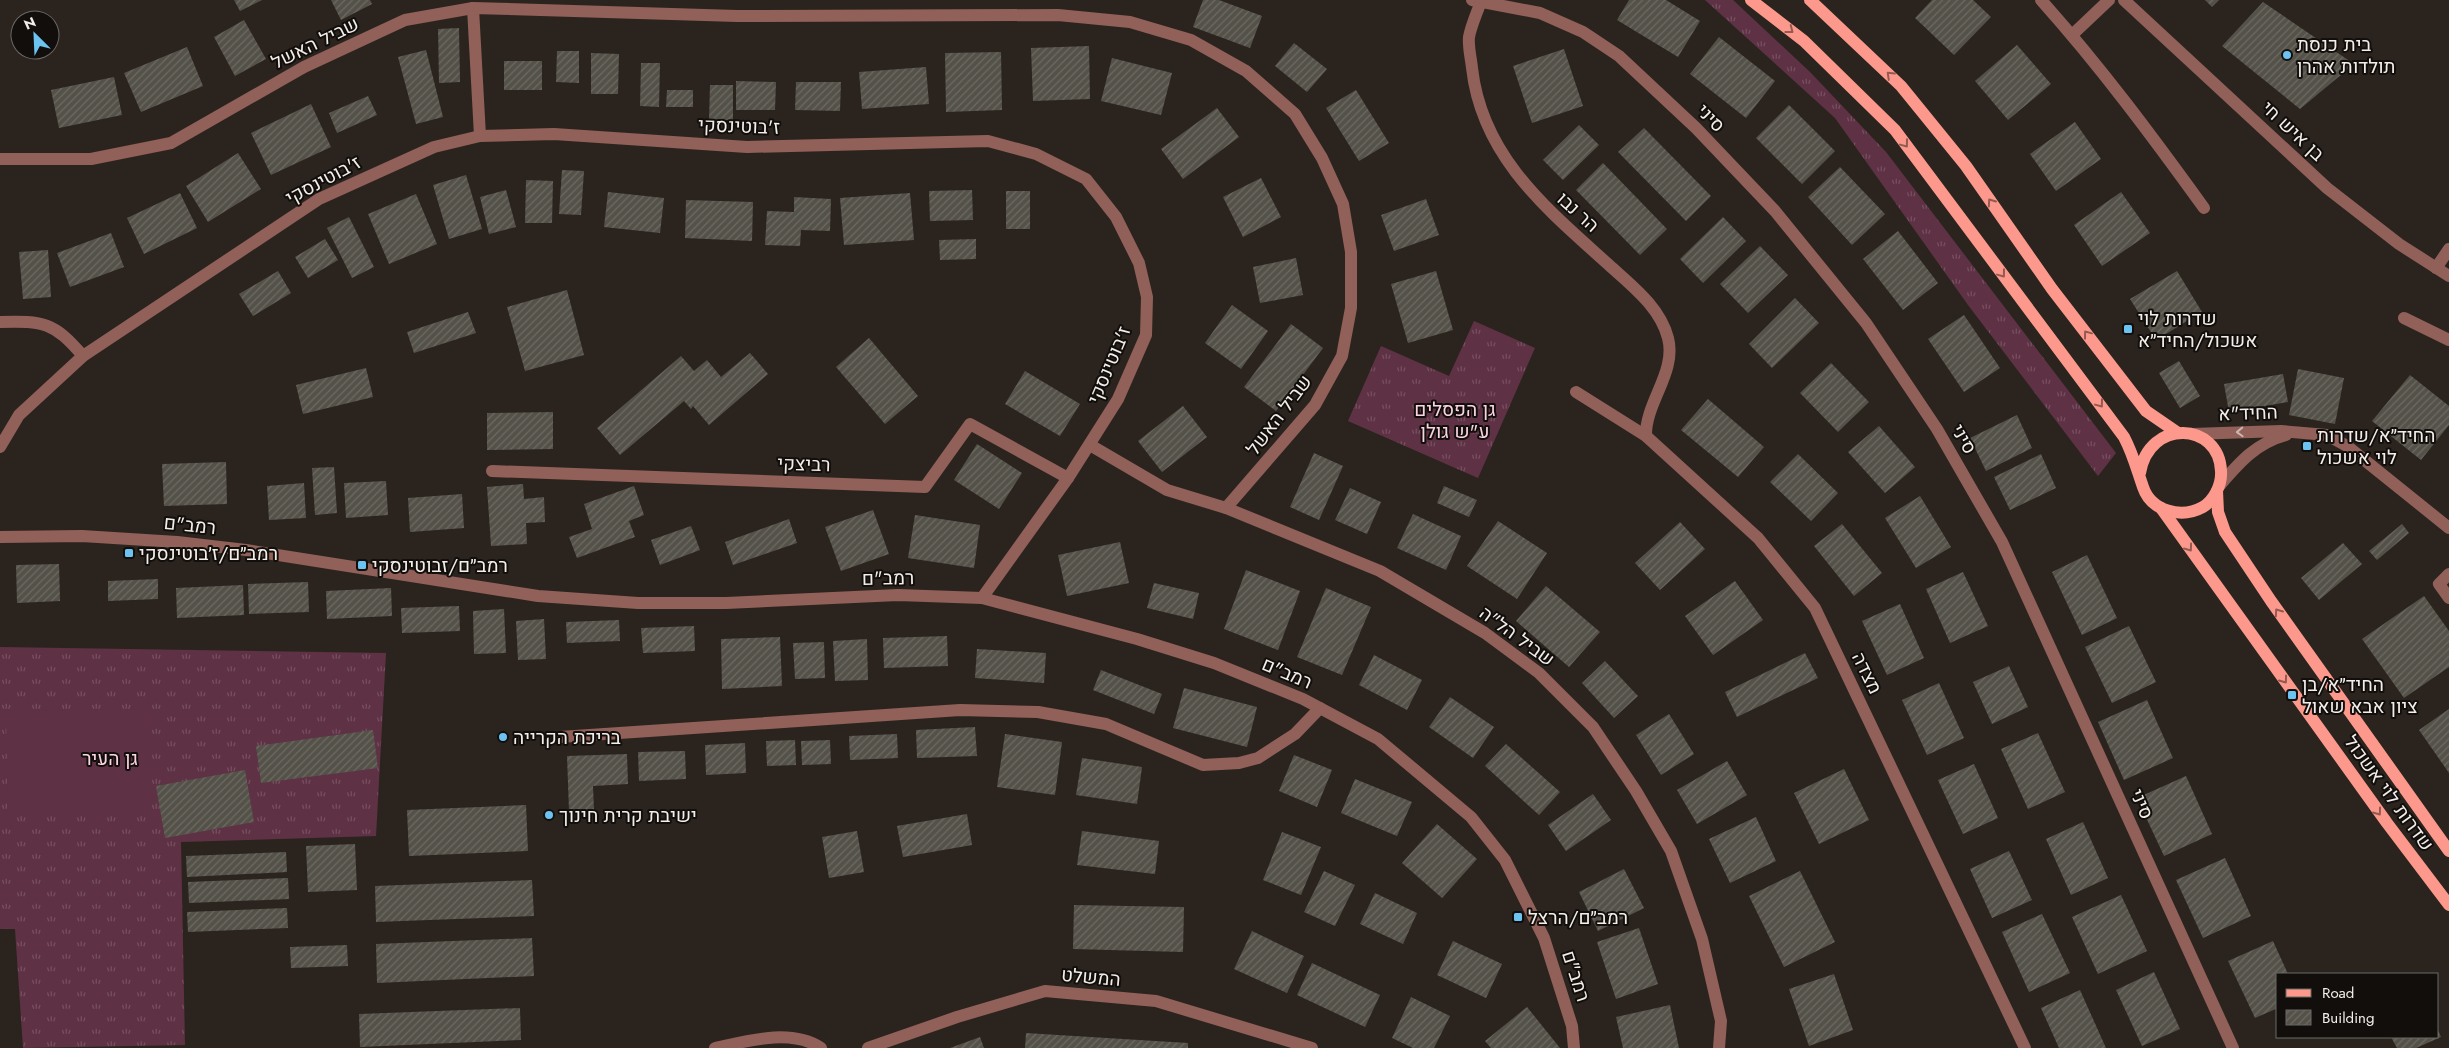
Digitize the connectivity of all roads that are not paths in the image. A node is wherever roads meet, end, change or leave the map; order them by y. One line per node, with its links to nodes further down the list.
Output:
1 (1751, 0): 27 (main road, one-way to 27)
2 (1810, 0): 20 (main road, one-way to 2)
3 (2041, 0): 8 (street)
4 (2108, 0): 8 (street)
5 (2124, 0): 13 (street, בן איש חי)
6 (1477, 1): 23 (street, הר נבו); 48 (street, סיני)
7 (473, 8): 9 (street); 10 (street, שביל האשל); 30 (street, שביל האשל)
8 (2072, 35): 11 (street)
9 (480, 136): 18 (street, ז'בוטינסקי); 24 (street, ז'בוטינסקי)
10 (0, 159)
11 (2204, 208)
12 (2449, 248): 13 (street)
13 (2436, 268): 14 (street, בן איש חי)
14 (2449, 276)
15 (2404, 318): 17 (street)
16 (0, 322): 18 (street)
17 (2449, 340)
18 (83, 356): 25 (street, ז'בוטינסקי)
19 (1576, 392): 23 (street, מצדה)
20 (2178, 432): 22 (main road); 27 (main road)
21 (2306, 432): 22 (street, החיד"א, one-way to 22); 29 (street, החיד"א); 32 (street, החיד"א)
22 (2192, 434): 29 (main road)
23 (1646, 436): 47 (street, מצדה)
24 (1090, 445): 28 (street, ז'בוטינסקי); 30 (street, שביל הל"ה)
25 (0, 446)
26 (492, 471): 28 (street, רביצקי)
27 (2140, 473): 31 (main road)
28 (1068, 478): 35 (street, ז'בוטינסקי)
29 (2218, 488): 31 (main road); 39 (main road, שדרות לוי אשכול, one-way to 29)
30 (1226, 508): 46 (street, שביל הל"ה)
31 (2161, 508): 40 (main road, שדרות לוי אשכול, one-way to 40)
32 (2449, 528)
33 (0, 537): 35 (street, רמב"ם)
34 (2449, 574): 36 (street)
35 (982, 598): 37 (street, רמב"ם)
36 (2449, 598)
37 (1320, 708): 38 (street); 45 (street, רמב"ם)
38 (560, 737)
39 (2449, 851)
40 (2449, 905)
41 (715, 1048): 42 (street)
42 (821, 1048)
43 (868, 1048): 44 (street, המשלט)
44 (1312, 1048)
45 (1574, 1048)
46 (1719, 1048)
47 (2025, 1048)
48 (2233, 1048)

